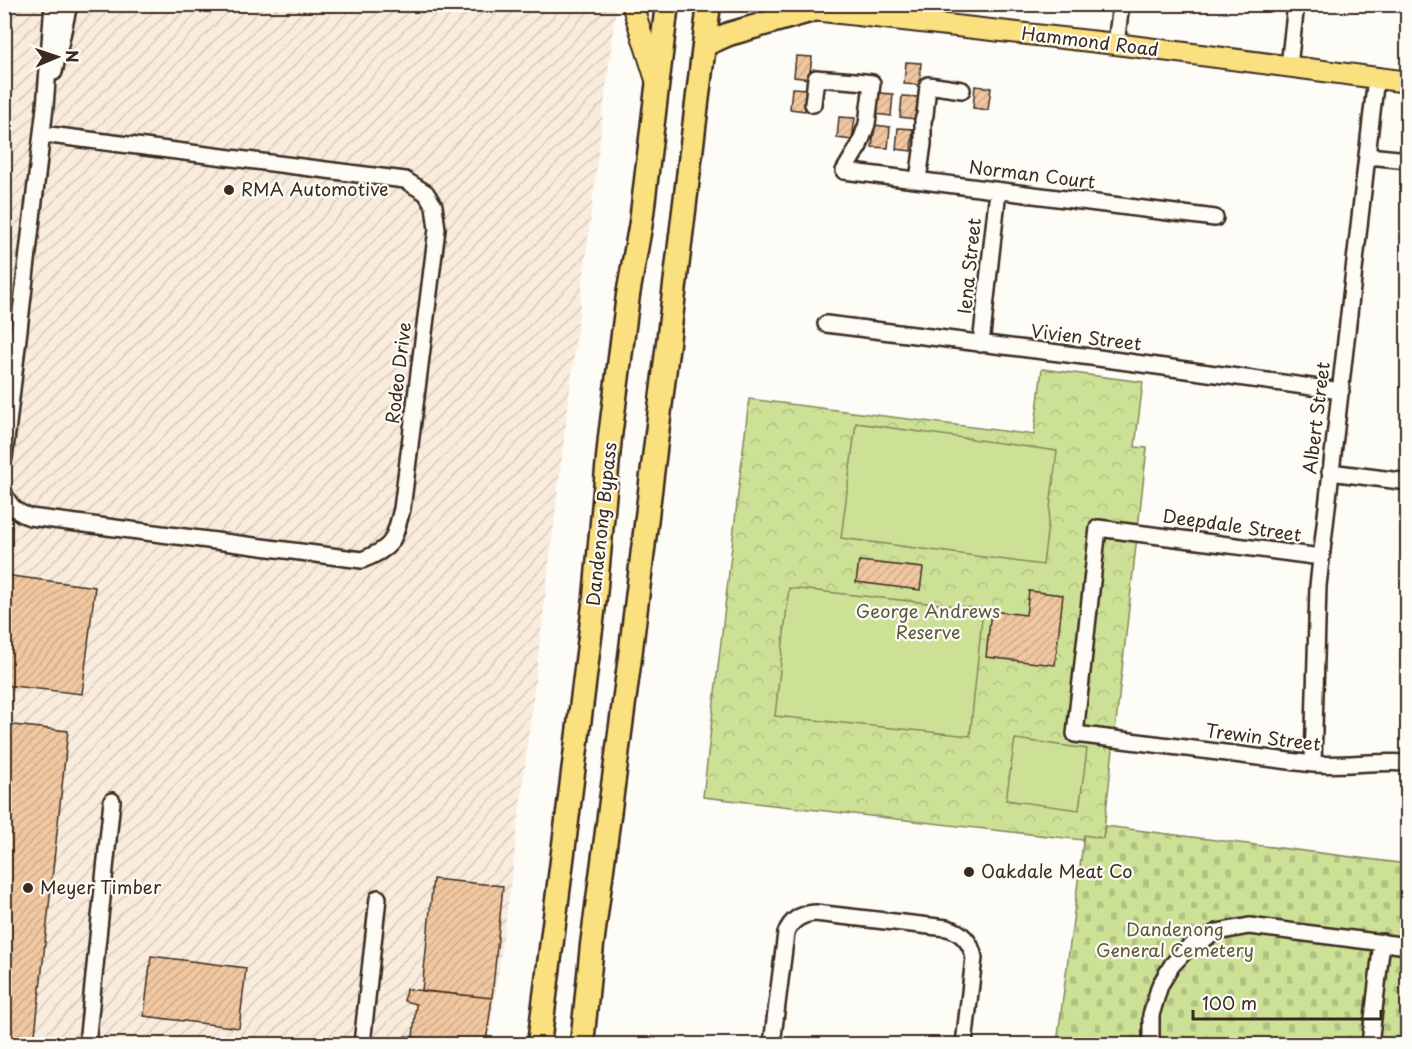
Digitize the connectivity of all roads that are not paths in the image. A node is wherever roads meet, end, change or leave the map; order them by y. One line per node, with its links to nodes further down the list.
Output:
1 (53, 4): 18 (street)
2 (69, 4): 18 (street)
3 (632, 4): 15 (main road)
4 (667, 4): 15 (highway, Dandenong Bypass)
5 (709, 4): 11 (highway)
6 (772, 4): 9 (main road, Hammond Road)
7 (1121, 4): 10 (street)
8 (1296, 4): 12 (street)
9 (813, 10): 10 (main road, Hammond Road); 11 (highway)
10 (1116, 44): 12 (main road, Hammond Road)
11 (704, 45): 43 (highway)
12 (1289, 66): 13 (main road, Hammond Road)
13 (1376, 77): 14 (main road, Hammond Road); 20 (street, Albert Street)
14 (1407, 82)
15 (657, 83): 42 (highway, Dandenong Bypass)
16 (962, 90): 22 (street)
17 (813, 104): 22 (street, Norman Court)
18 (45, 107): 19 (street)
19 (42, 134): 28 (street); 31 (street, Rodeo Drive)
20 (1368, 156): 21 (street); 27 (street, Albert Street)
21 (1407, 160)
22 (918, 180): 23 (street, Norman Court)
23 (998, 191): 24 (street, Norman Court); 26 (street, Iena Street)
24 (1215, 218)
25 (826, 324): 26 (street, Vivien Street)
26 (981, 344): 27 (street, Vivien Street)
27 (1341, 391): 29 (street, Albert Street)
28 (4, 458)
29 (1330, 472): 30 (street); 32 (street, Albert Street)
30 (1407, 482)
31 (4, 493)
32 (1321, 558): 33 (street, Deepdale Street); 35 (street, Albert Street)
33 (1115, 740): 35 (street, Trewin Street)
34 (1407, 763): 35 (street, Trewin Street)
35 (1313, 764)
36 (112, 801): 40 (street)
37 (378, 898): 41 (street)
38 (1382, 942): 39 (street); 46 (street); 47 (street)
39 (1407, 946)
40 (87, 1044)
41 (362, 1044)
42 (539, 1044)
43 (582, 1044)
44 (772, 1044): 45 (street)
45 (964, 1044)
46 (1150, 1044)
47 (1370, 1044)

